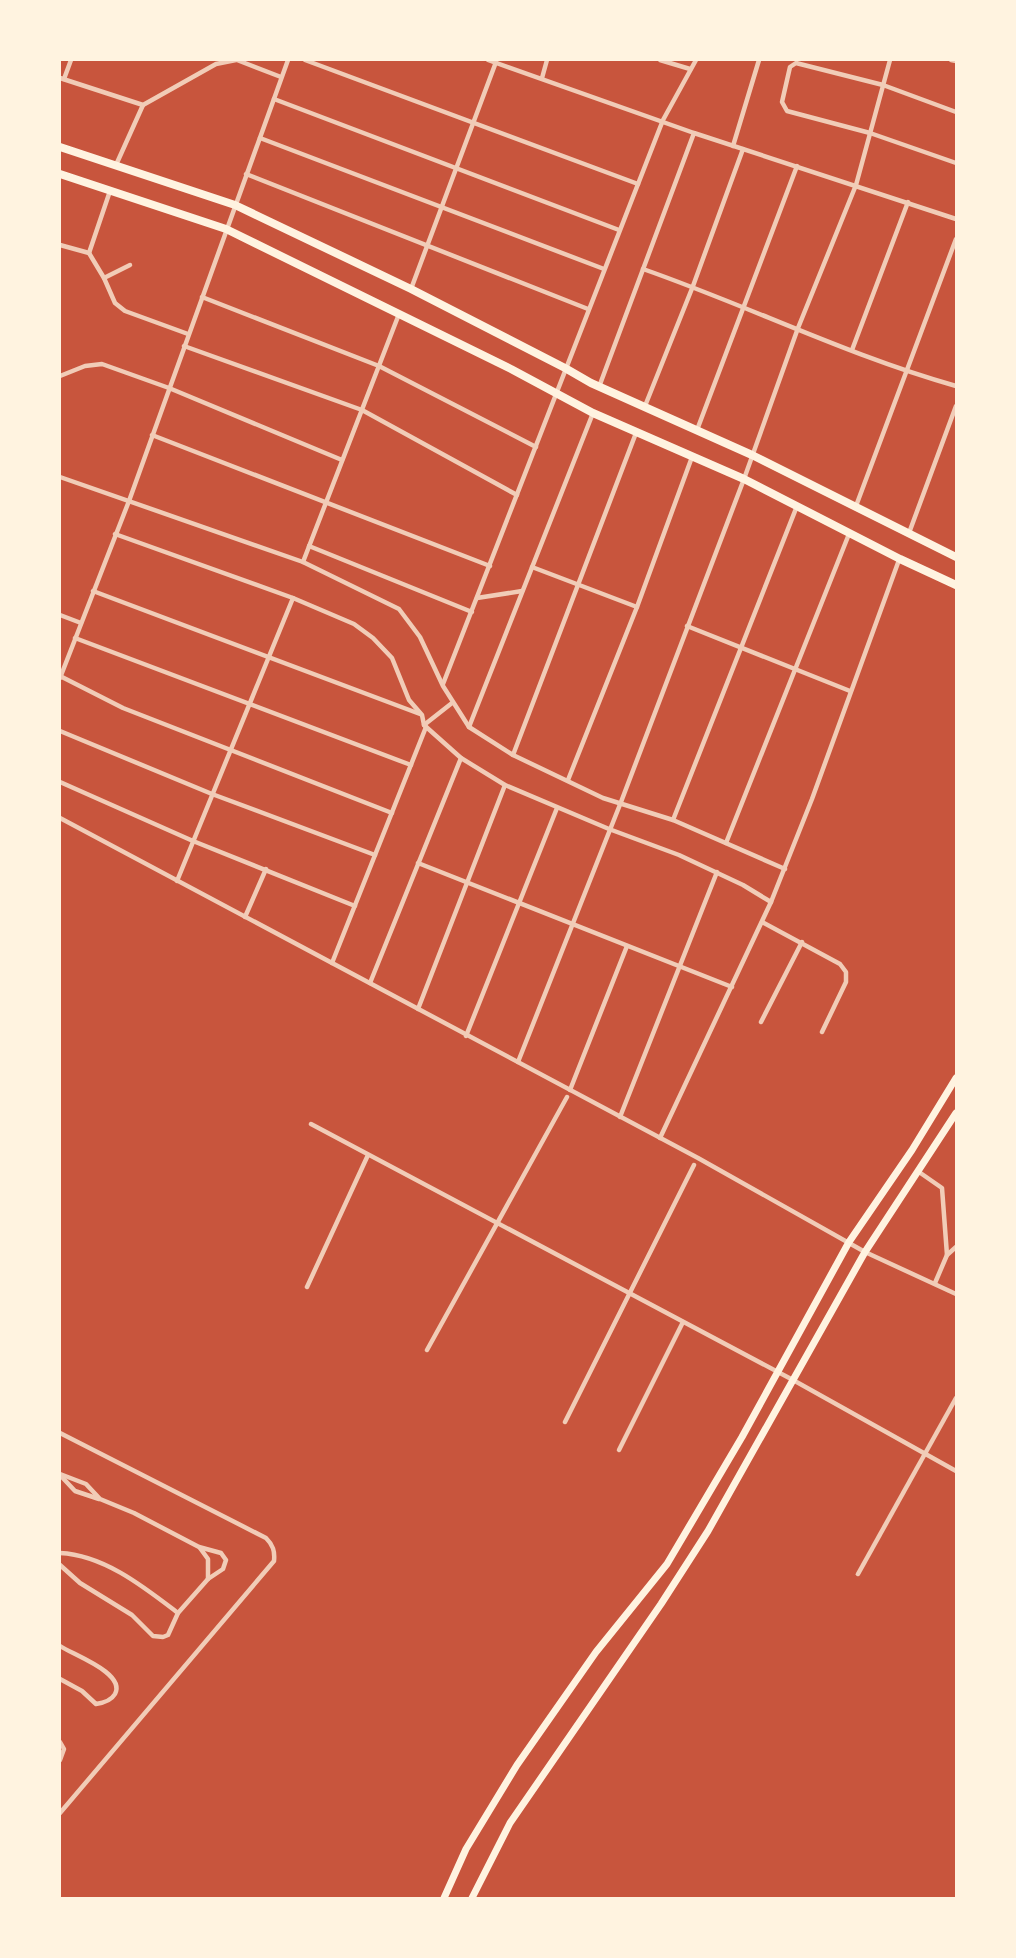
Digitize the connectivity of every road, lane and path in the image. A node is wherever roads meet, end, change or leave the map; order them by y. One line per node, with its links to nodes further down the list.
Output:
1 (71, 60): 16 (street)
2 (236, 60): 15 (street); 20 (street)
3 (288, 60): 15 (street)
4 (305, 60): 23 (street)
5 (488, 60): 13 (street)
6 (547, 60): 17 (street)
7 (660, 60): 14 (street)
8 (696, 60): 14 (street)
9 (760, 60): 27 (street)
10 (890, 60): 18 (street)
11 (951, 60): 12 (street)
12 (957, 61)
13 (496, 62): 17 (street); 23 (street)
14 (690, 69): 22 (street)
15 (281, 77): 19 (street)
16 (62, 78): 20 (street)
17 (542, 78): 22 (street)
18 (883, 85): 21 (street); 25 (street); 25 (street)
19 (274, 99): 26 (street); 33 (street)
20 (143, 105): 31 (street)
21 (957, 112)
22 (663, 120): 24 (street); 36 (street)
23 (473, 122): 33 (street); 36 (street)
24 (694, 133): 27 (street); 51 (street)
25 (870, 133): 30 (street); 37 (street)
26 (260, 138): 35 (street); 41 (street)
27 (733, 146): 29 (street)
28 (60, 147): 31 (main road)
29 (743, 149): 32 (street); 53 (street)
30 (957, 163)
31 (116, 164): 40 (main road)
32 (797, 166): 37 (street); 56 (street)
33 (456, 168): 41 (street); 44 (street)
34 (60, 174): 38 (main road)
35 (246, 174): 40 (street); 46 (street)
36 (638, 184): 44 (street)
37 (856, 185): 39 (street); 59 (street)
38 (111, 190): 43 (main road); 48 (street)
39 (908, 202): 42 (street); 62 (street)
40 (235, 205): 43 (street); 54 (main road)
41 (442, 207): 46 (street); 50 (street)
42 (957, 219)
43 (226, 229): 55 (street); 58 (main road)
44 (619, 230): 50 (street)
45 (957, 239): 65 (street)
46 (428, 244): 54 (street); 57 (street)
47 (60, 245): 48 (street)
48 (89, 253): 52 (street)
49 (130, 265): 52 (street)
50 (604, 269): 57 (street)
51 (643, 269): 53 (street); 68 (street)
52 (104, 278): 60 (street)
53 (693, 286): 56 (street); 72 (street)
54 (411, 289): 64 (main road)
55 (202, 297): 60 (street); 63 (street)
56 (745, 306): 59 (street); 75 (street)
57 (588, 309): 64 (street)
58 (400, 314): 63 (street); 70 (main road)
59 (798, 328): 62 (street); 79 (street)
60 (188, 335): 61 (street)
61 (184, 346): 69 (street); 73 (street)
62 (852, 350): 65 (street)
63 (379, 366): 73 (street); 78 (street)
64 (565, 368): 68 (main road); 70 (street)
65 (906, 372): 67 (street); 88 (street)
66 (60, 376): 69 (street)
67 (957, 386)
68 (599, 387): 72 (main road)
69 (169, 388): 77 (street); 81 (street)
70 (557, 394): 74 (main road); 78 (street)
71 (957, 406): 89 (street)
72 (645, 407): 75 (main road)
73 (362, 410): 81 (street); 84 (street)
74 (593, 413): 76 (main road); 97 (street)
75 (697, 430): 79 (main road)
76 (636, 433): 80 (main road); 99 (street)
77 (152, 435): 85 (street); 86 (street)
78 (536, 447): 84 (street)
79 (752, 455): 83 (street); 88 (main road)
80 (692, 456): 83 (main road); 104 (street)
81 (342, 460): 86 (street)
82 (60, 477): 85 (street)
83 (744, 479): 87 (main road); 108 (street)
84 (517, 495): 96 (street)
85 (129, 501): 90 (street); 95 (street)
86 (326, 503): 92 (street); 96 (street)
87 (797, 506): 91 (main road); 110 (street)
88 (856, 506): 89 (main road)
89 (909, 533): 93 (main road)
90 (115, 534): 101 (street); 102 (street)
91 (849, 534): 94 (main road); 112 (street)
92 (309, 546): 95 (street); 105 (street)
93 (957, 557)
94 (900, 559): 98 (main road); 115 (street)
95 (303, 562): 114 (street)
96 (490, 566): 103 (street)
97 (532, 567): 99 (street); 100 (street)
98 (955, 583)
99 (579, 584): 104 (street); 123 (street)
100 (523, 590): 103 (street); 120 (street)
101 (93, 591): 107 (street); 111 (street)
102 (293, 598): 111 (street); 118 (street)
103 (477, 598): 105 (street)
104 (637, 607): 126 (street)
105 (472, 612): 114 (street)
106 (60, 615): 107 (street)
107 (80, 623): 109 (street)
108 (687, 626): 110 (street); 130 (street)
109 (75, 638): 113 (street); 117 (street)
110 (741, 648): 112 (street); 134 (street)
111 (269, 656): 117 (street); 118 (street)
112 (795, 670): 115 (street); 137 (street)
113 (60, 677): 122 (street)
114 (443, 686): 116 (street)
115 (850, 691): 141 (street)
116 (452, 703): 119 (street); 120 (street)
117 (250, 704): 122 (street); 125 (street)
118 (422, 715): 119 (street)
119 (425, 726): 124 (street); 125 (street)
120 (469, 727): 123 (street)
121 (60, 732): 129 (street)
122 (231, 750): 129 (street); 132 (street)
123 (513, 755): 126 (street)
124 (461, 758): 128 (street); 139 (street)
125 (411, 765): 132 (street)
126 (568, 780): 130 (street)
127 (60, 782): 136 (street)
128 (505, 785): 131 (street); 144 (street)
129 (212, 794): 136 (street); 138 (street)
130 (621, 802): 134 (street); 135 (street)
131 (557, 808): 135 (street); 146 (street)
132 (392, 813): 138 (street)
133 (60, 818): 143 (street)
134 (673, 820): 137 (street)
135 (610, 826): 142 (street); 150 (street)
136 (193, 841): 140 (street); 143 (street)
137 (726, 843): 141 (street)
138 (375, 855): 147 (street)
139 (418, 863): 144 (street); 155 (street)
140 (266, 869): 147 (street); 148 (street)
141 (785, 869): 145 (street)
142 (717, 872): 145 (street); 154 (street)
143 (177, 881): 148 (street)
144 (467, 882): 146 (street); 157 (street)
145 (771, 902): 149 (street)
146 (519, 903): 150 (street); 160 (street)
147 (355, 906): 153 (street)
148 (245, 917): 153 (street)
149 (762, 922): 151 (street); 156 (street)
150 (572, 924): 152 (street); 161 (street)
151 (802, 942): 158 (street); 159 (street)
152 (627, 946): 154 (street); 163 (street)
153 (332, 963): 155 (street)
154 (680, 967): 156 (street); 166 (street)
155 (370, 983): 157 (street)
156 (732, 987): 168 (street)
157 (418, 1009): 160 (street)
158 (761, 1021)
159 (822, 1032)
160 (466, 1036): 161 (street)
161 (518, 1062): 163 (street)
162 (957, 1078): 173 (main road)
163 (570, 1090): 166 (street)
164 (567, 1097): 172 (street)
165 (957, 1113): 171 (main road)
166 (620, 1117): 168 (street)
167 (311, 1124): 169 (street)
168 (660, 1138): 173 (street)
169 (368, 1155): 172 (street); 178 (street)
170 (695, 1165): 179 (street)
171 (919, 1172): 175 (main road); 176 (street)
172 (496, 1224): 179 (street); 182 (street)
173 (849, 1242): 175 (street); 183 (main road)
174 (957, 1247): 176 (street)
175 (865, 1252): 177 (street); 184 (main road)
176 (947, 1255): 177 (street)
177 (935, 1283): 180 (street)
178 (307, 1287)
179 (629, 1294): 181 (street); 186 (street)
180 (957, 1294)
181 (683, 1322): 183 (street); 188 (street)
182 (427, 1350)
183 (778, 1372): 184 (street); 204 (main road)
184 (793, 1380): 189 (street); 205 (main road)
185 (957, 1398): 189 (street)
186 (565, 1422)
187 (60, 1433): 203 (street)
188 (619, 1450)
189 (925, 1455): 190 (street); 196 (street)
190 (957, 1471)
191 (60, 1474): 192 (street); 192 (street)
192 (100, 1499): 193 (street)
193 (199, 1547): 197 (street); 197 (street)
194 (60, 1553): 198 (street)
195 (60, 1565): 198 (street)
196 (858, 1574)
197 (208, 1579): 198 (street)
198 (178, 1613)
199 (60, 1646): 200 (street)
200 (60, 1679)
201 (60, 1742): 202 (street)
202 (60, 1760)
203 (60, 1813)
204 (444, 1899)
205 (472, 1899)

